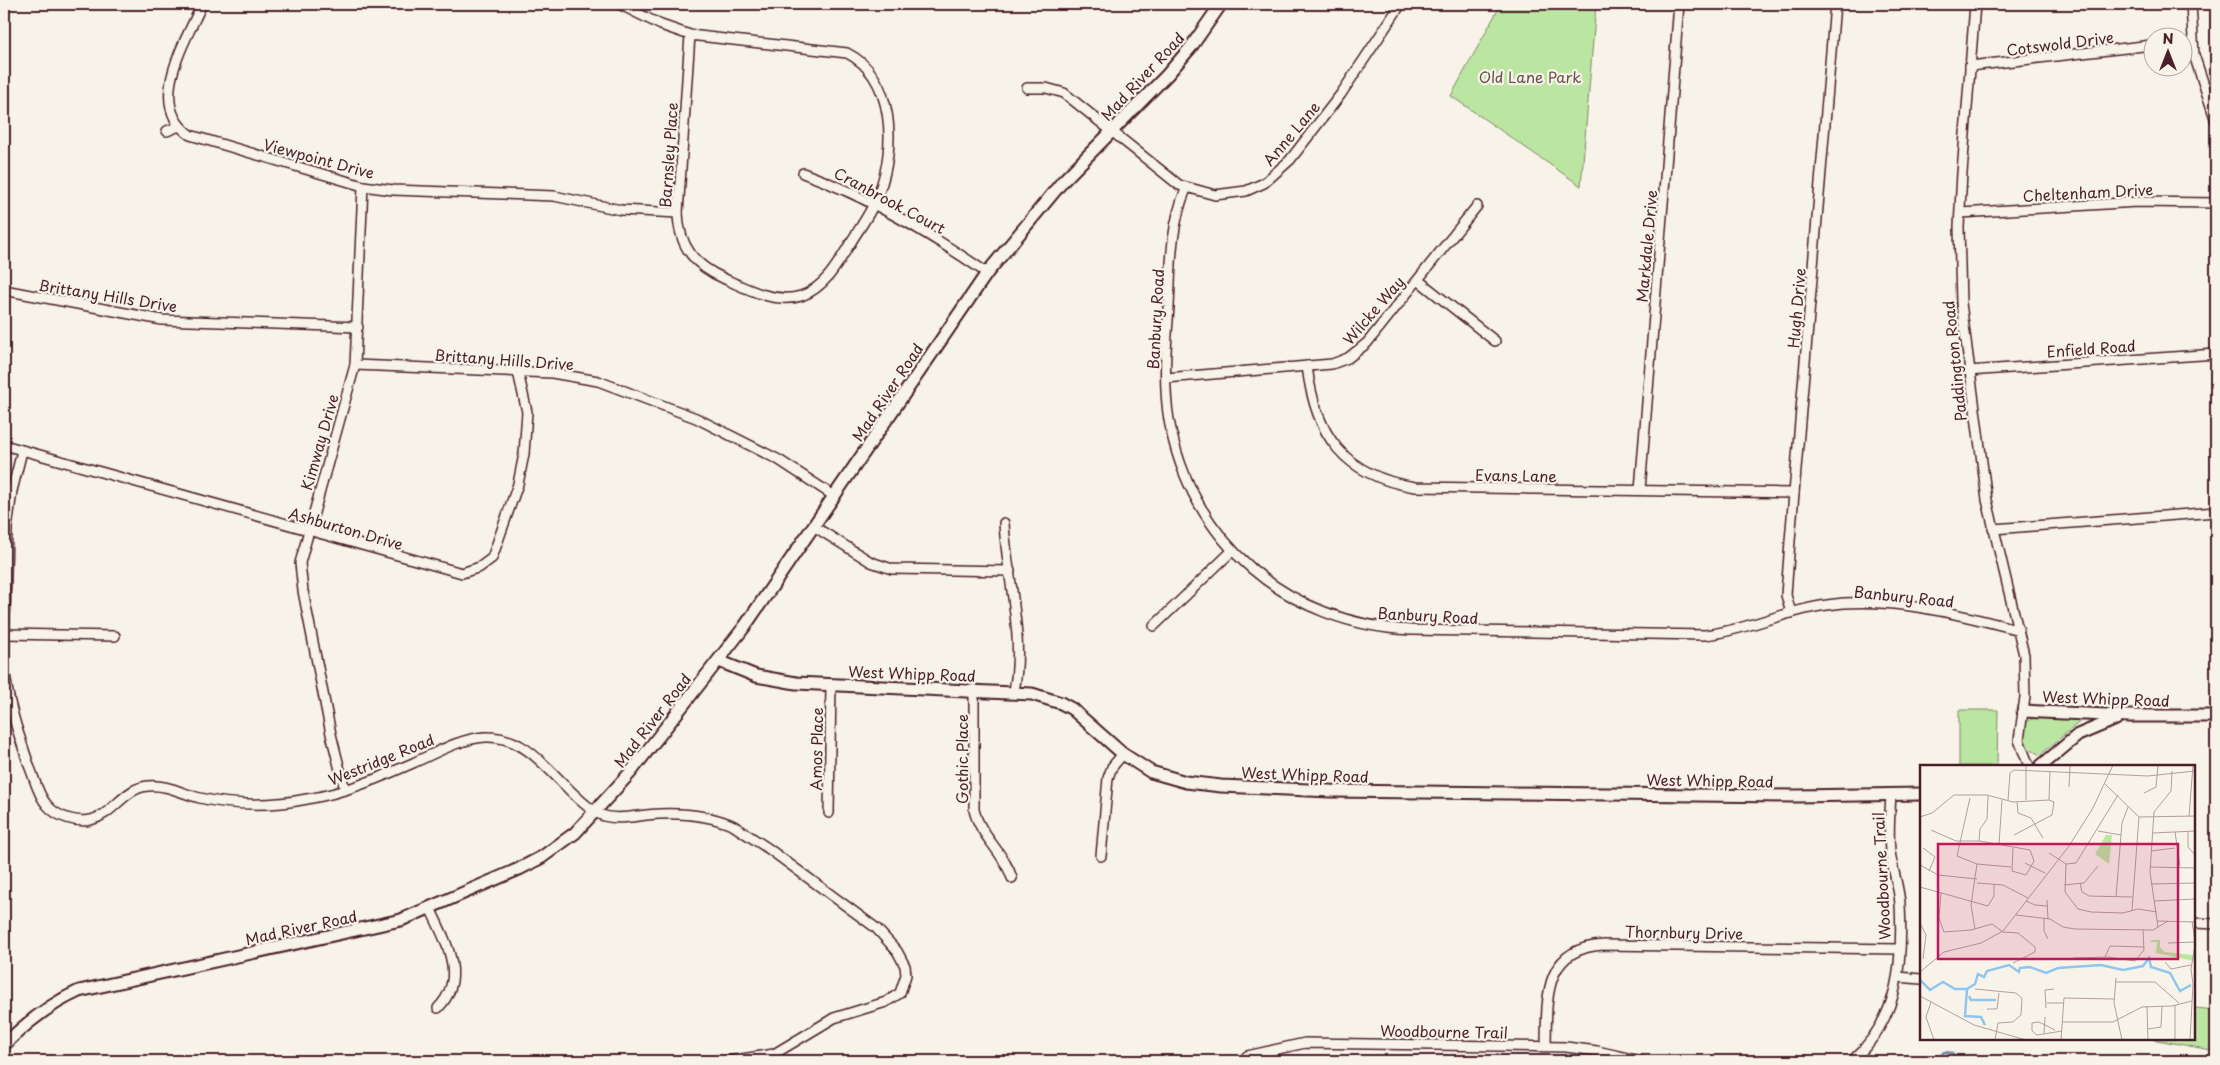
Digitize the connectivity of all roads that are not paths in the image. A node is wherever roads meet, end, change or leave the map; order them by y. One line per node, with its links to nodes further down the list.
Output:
1 (202, 4): 16 (street)
2 (619, 4): 10 (street)
3 (1221, 4): 18 (street, Mad River Road)
4 (1401, 4): 21 (street, Anne Lane)
5 (1680, 4): 40 (street, Markdale Drive)
6 (1835, 4): 41 (street, Hugh Drive)
7 (1975, 4): 13 (street, Paddington Road)
8 (2190, 4): 9 (street)
9 (2188, 28)
10 (690, 35): 23 (street); 25 (street, Barnsley Place)
11 (2142, 46): 13 (street, Cotswold Drive)
12 (2192, 55): 15 (street)
13 (1970, 66): 26 (street, Paddington Road)
14 (1027, 88): 18 (street, Anne Lane)
15 (2216, 121)
16 (179, 126): 17 (street); 20 (street, Viewpoint Drive)
17 (167, 131)
18 (1111, 132): 21 (street, Anne Lane); 27 (street, Mad River Road)
19 (803, 173): 23 (street, Cranbrook Court)
20 (363, 186): 25 (street, Viewpoint Drive); 30 (street, Kimway Drive)
21 (1186, 189): 37 (street, Banbury Road)
22 (2216, 203): 26 (street, Cheltenham Drive)
23 (874, 204): 25 (street, Barnsley Place); 27 (street, Cranbrook Court)
24 (1477, 206): 28 (street, Wilcke Way)
25 (678, 213)
26 (1960, 213): 35 (street, Paddington Road)
27 (987, 273): 42 (street, Mad River Road)
28 (1418, 280): 31 (street); 34 (street, Wilcke Way)
29 (4, 290): 30 (street, Brittany Hills Drive)
30 (358, 327): 33 (street, Kimway Drive)
31 (1495, 341)
32 (2216, 354): 35 (street, Enfield Road)
33 (355, 365): 36 (street, Brittany Hills Drive); 47 (street, Kimway Drive)
34 (1307, 366): 37 (street, Wilcke Way); 40 (street, Evans Lane)
35 (1968, 371): 46 (street, Paddington Road)
36 (518, 372): 42 (street, Brittany Hills Drive); 47 (street, Ashburton Drive)
37 (1166, 378): 48 (street, Banbury Road)
38 (4, 445): 39 (street, Ashburton Drive)
39 (22, 451): 47 (street, Ashburton Drive); 53 (street)
40 (1640, 490): 41 (street, Evans Lane)
41 (1794, 493): 50 (street, Hugh Drive)
42 (834, 496): 45 (street, Mad River Road)
43 (2216, 512): 46 (street)
44 (1004, 523): 49 (street)
45 (815, 527): 49 (street); 55 (street, Mad River Road)
46 (1993, 529): 52 (street, Paddington Road)
47 (308, 531): 65 (street, Kimway Drive)
48 (1232, 551): 50 (street, Banbury Road); 51 (street)
49 (1010, 571): 58 (street)
50 (1791, 613): 52 (street, Banbury Road)
51 (1154, 626)
52 (2019, 630): 59 (street, Paddington Road)
53 (5, 634): 54 (street); 65 (street, Westridge Road)
54 (115, 636)
55 (719, 661): 56 (street, West Whipp Road); 68 (street, Mad River Road)
56 (831, 685): 57 (street, West Whipp Road); 69 (street, Amos Place)
57 (974, 689): 58 (street, West Whipp Road); 71 (street, Gothic Place)
58 (1014, 691): 62 (street, West Whipp Road)
59 (2023, 711): 60 (street, West Whipp Road); 63 (street, West Whipp Road)
60 (2128, 716): 61 (street, West Whipp Road); 64 (street)
61 (2216, 716)
62 (1123, 754): 66 (street, West Whipp Road); 70 (street)
63 (2029, 765)
64 (2043, 765)
65 (345, 790): 68 (street, Westridge Road)
66 (1891, 794): 67 (street, West Whipp Road); 75 (street, Woodbourne Trail)
67 (1920, 794)
68 (596, 812): 72 (street, Mad River Road); 82 (street)
69 (829, 813)
70 (1101, 856)
71 (1012, 878)
72 (430, 908): 78 (street); 79 (street, Mad River Road)
73 (2195, 923): 74 (street)
74 (2216, 924)
75 (1899, 949): 76 (street, Woodbourne Trail); 80 (street, Thornbury Drive)
76 (1898, 978): 77 (street); 84 (street, Woodbourne Trail)
77 (1920, 979)
78 (438, 1008)
79 (4, 1045)
80 (1546, 1046): 81 (street, Woodbourne Trail); 83 (street, Woodbourne Trail)
81 (1246, 1056)
82 (729, 1061)
83 (1641, 1061)
84 (1852, 1061)

